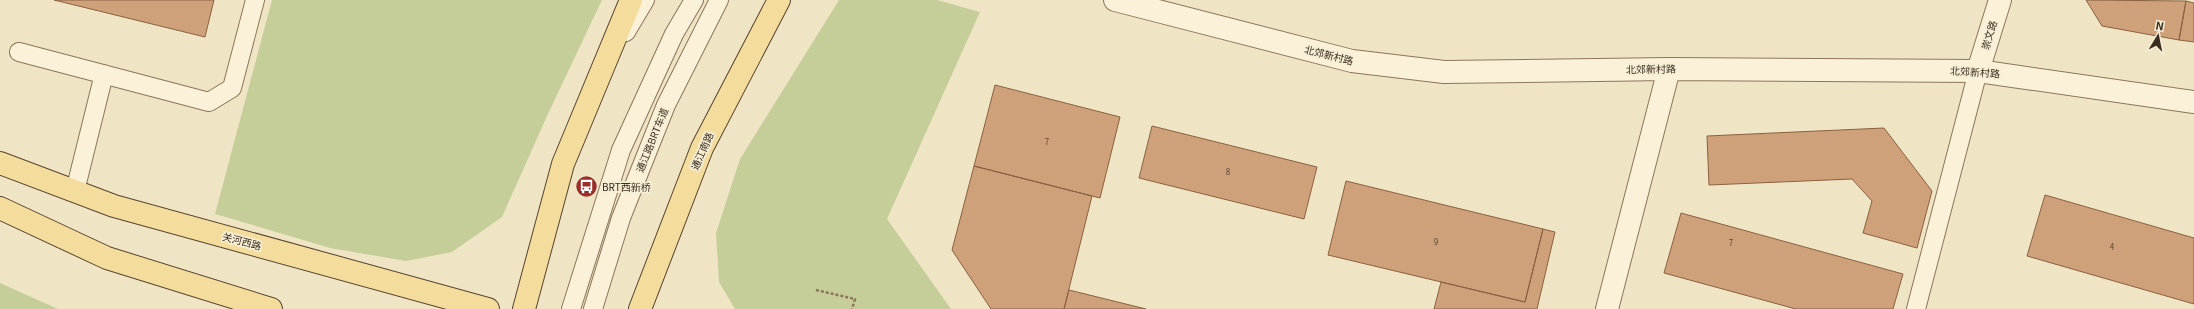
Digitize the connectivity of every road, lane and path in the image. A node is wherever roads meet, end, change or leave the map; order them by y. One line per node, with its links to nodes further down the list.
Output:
1 (255, 0): 13 (lane)
2 (631, 0): 12 (main road)
3 (645, 0): 12 (lane)
4 (694, 0): 22 (lane)
5 (719, 0): 23 (lane, 通江路BRT车道)
6 (779, 0): 24 (main road, 通江南路)
7 (1115, 0): 10 (street, 北郊新村路)
8 (2000, 0): 11 (street, 崇文路)
9 (19, 52): 13 (lane)
10 (1669, 69): 11 (street, 北郊新村路); 26 (street)
11 (1978, 71): 14 (street, 北郊新村路); 27 (lane)
12 (601, 73): 21 (main road)
13 (104, 74): 16 (lane)
14 (2194, 102)
15 (0, 163): 16 (main road, 关河西路)
16 (75, 191): 20 (main road, 关河西路)
17 (0, 208): 19 (main road)
18 (816, 290): 25 (path)
19 (271, 309)
20 (488, 309)
21 (524, 309)
22 (570, 309)
23 (593, 309)
24 (640, 309)
25 (852, 309)
26 (1607, 309)
27 (1916, 309)

